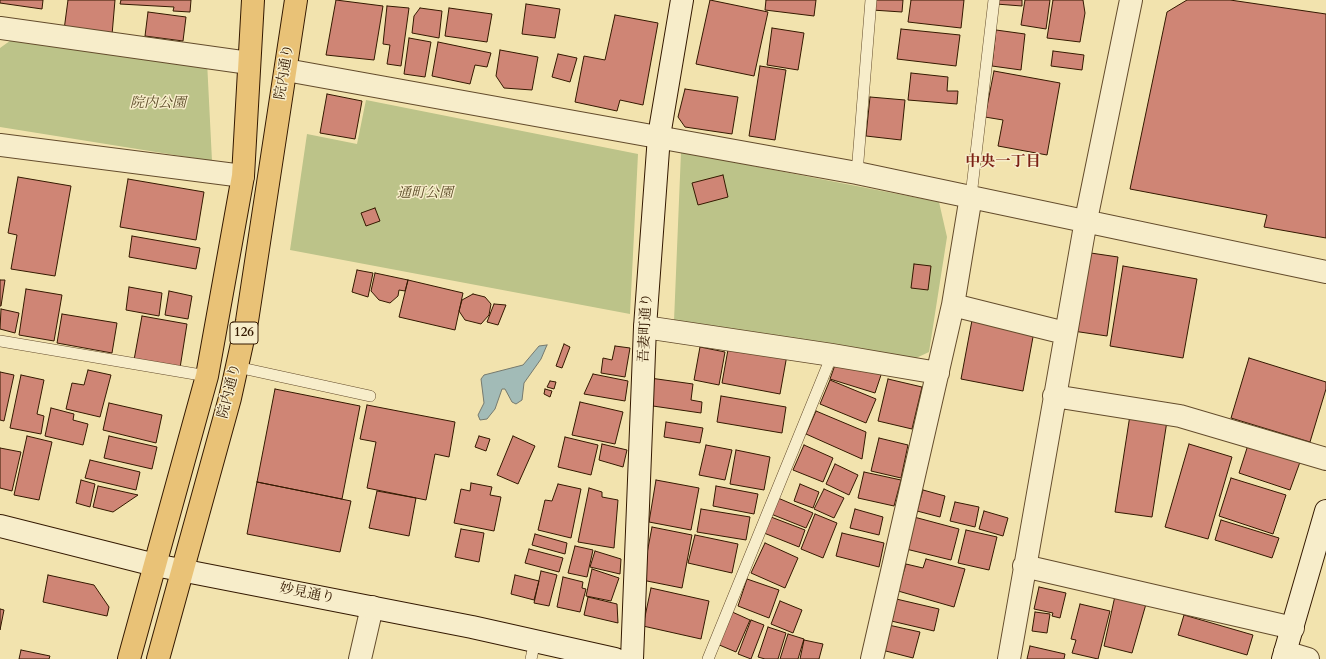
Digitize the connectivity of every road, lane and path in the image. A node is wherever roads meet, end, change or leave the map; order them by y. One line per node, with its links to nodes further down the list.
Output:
1 (253, 0): 8 (highway, 院内通り / 126)
2 (296, 0): 9 (highway, 院内通り / 126)
3 (682, 0): 10 (street, 吾妻町通り)
4 (871, 0): 12 (lane)
5 (994, 0): 14 (lane)
6 (1131, 0): 15 (street)
7 (0, 28): 8 (street)
8 (249, 63): 13 (highway, 院内通り / 126)
9 (286, 70): 10 (street); 22 (highway, 院内通り / 126)
10 (659, 136): 12 (street); 18 (street, 吾妻町通り)
11 (0, 145): 13 (street)
12 (857, 173): 14 (street)
13 (243, 176): 24 (highway, 院内通り / 126)
14 (971, 196): 15 (street); 17 (street)
15 (1086, 220): 16 (street); 19 (street)
16 (1326, 272)
17 (954, 304): 19 (street); 23 (street)
18 (645, 327): 21 (street); 41 (street, 吾妻町通り)
19 (1065, 333): 26 (street)
20 (0, 341): 24 (lane)
21 (832, 354): 23 (street); 42 (lane)
22 (237, 367): 25 (lane); 32 (highway, 院内通り / 126)
23 (938, 373): 43 (street)
24 (207, 376): 30 (highway, 院内通り / 126)
25 (370, 396)
26 (1054, 396): 27 (street); 31 (street)
27 (1326, 459)
28 (1326, 511): 34 (street)
29 (0, 526): 30 (street, 妙見通り)
30 (155, 565): 32 (street, 妙見通り); 37 (highway, 院内通り / 126)
31 (1024, 566): 34 (street); 44 (street)
32 (182, 570): 33 (street, 妙見通り); 38 (highway, 院内通り / 126)
33 (372, 607): 35 (street, 妙見通り); 39 (street)
34 (1293, 628): 36 (street)
35 (533, 650): 40 (street, 妙見通り)
36 (1284, 656): 45 (street)
37 (128, 659)
38 (158, 659)
39 (360, 659)
40 (614, 659)
41 (632, 659)
42 (708, 659)
43 (872, 659)
44 (1009, 659)
45 (1308, 659)

